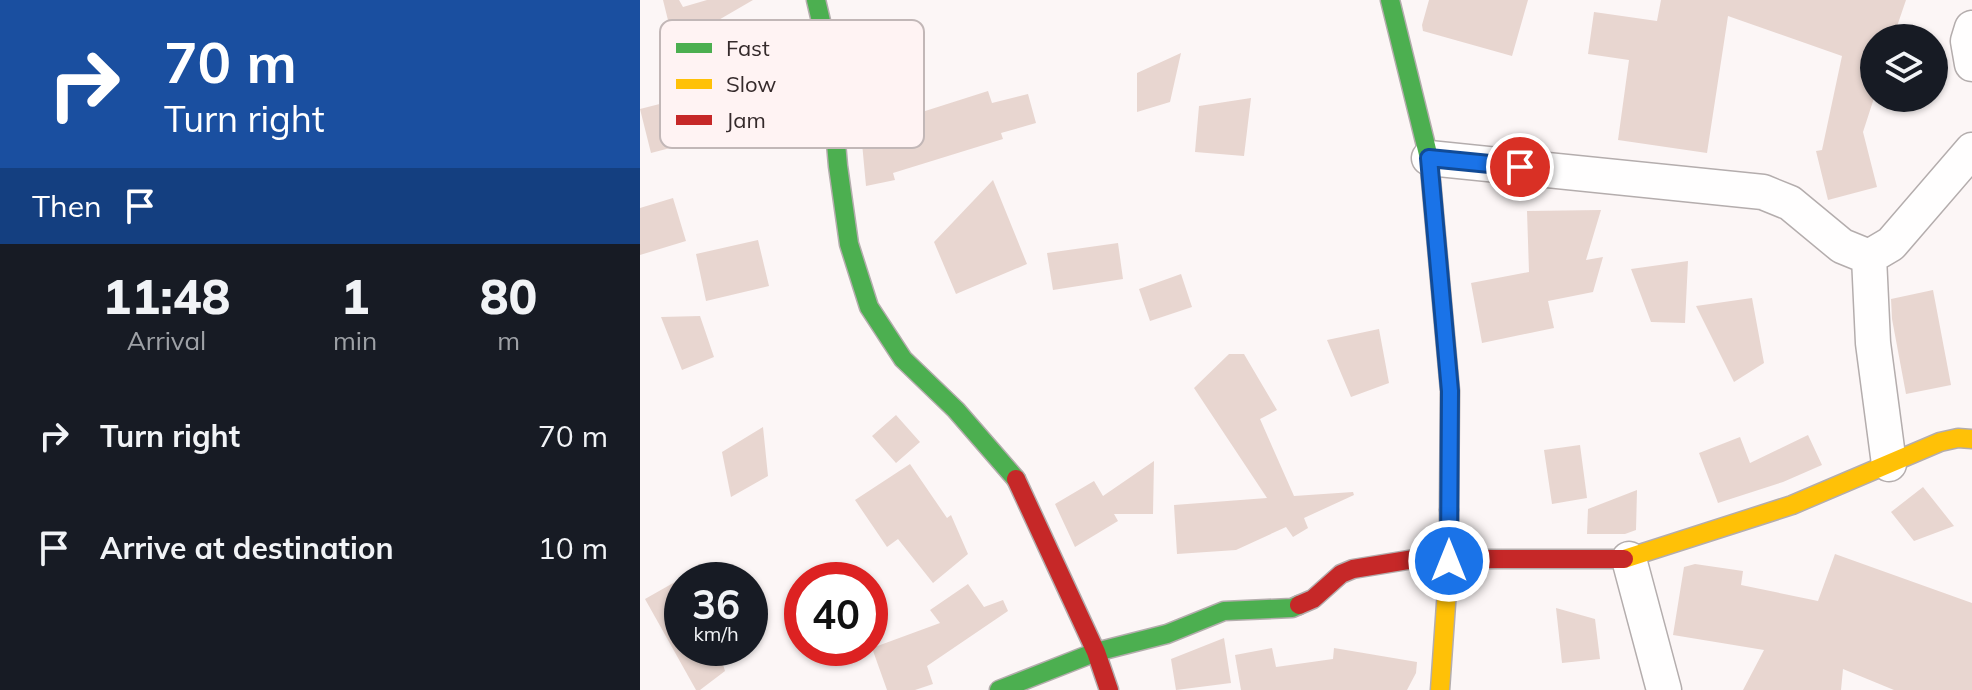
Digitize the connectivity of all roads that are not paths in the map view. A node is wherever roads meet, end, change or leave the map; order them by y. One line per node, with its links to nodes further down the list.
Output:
1 (816, 0): 3 (street)
2 (1390, 0): 8 (street)
3 (821, 20)
4 (1972, 28): 5 (street)
5 (1972, 64)
6 (836, 148): 14 (street)
7 (1972, 150): 9 (street)
8 (1429, 158): 9 (street); 13 (street)
9 (1869, 257): 11 (street)
10 (1972, 439): 11 (street)
11 (1889, 464): 12 (street)
12 (1629, 559): 13 (street); 18 (street)
13 (1449, 561): 14 (street); 17 (street)
14 (1096, 652): 15 (street); 16 (street)
15 (999, 690)
16 (1109, 690)
17 (1440, 690)
18 (1664, 690)

